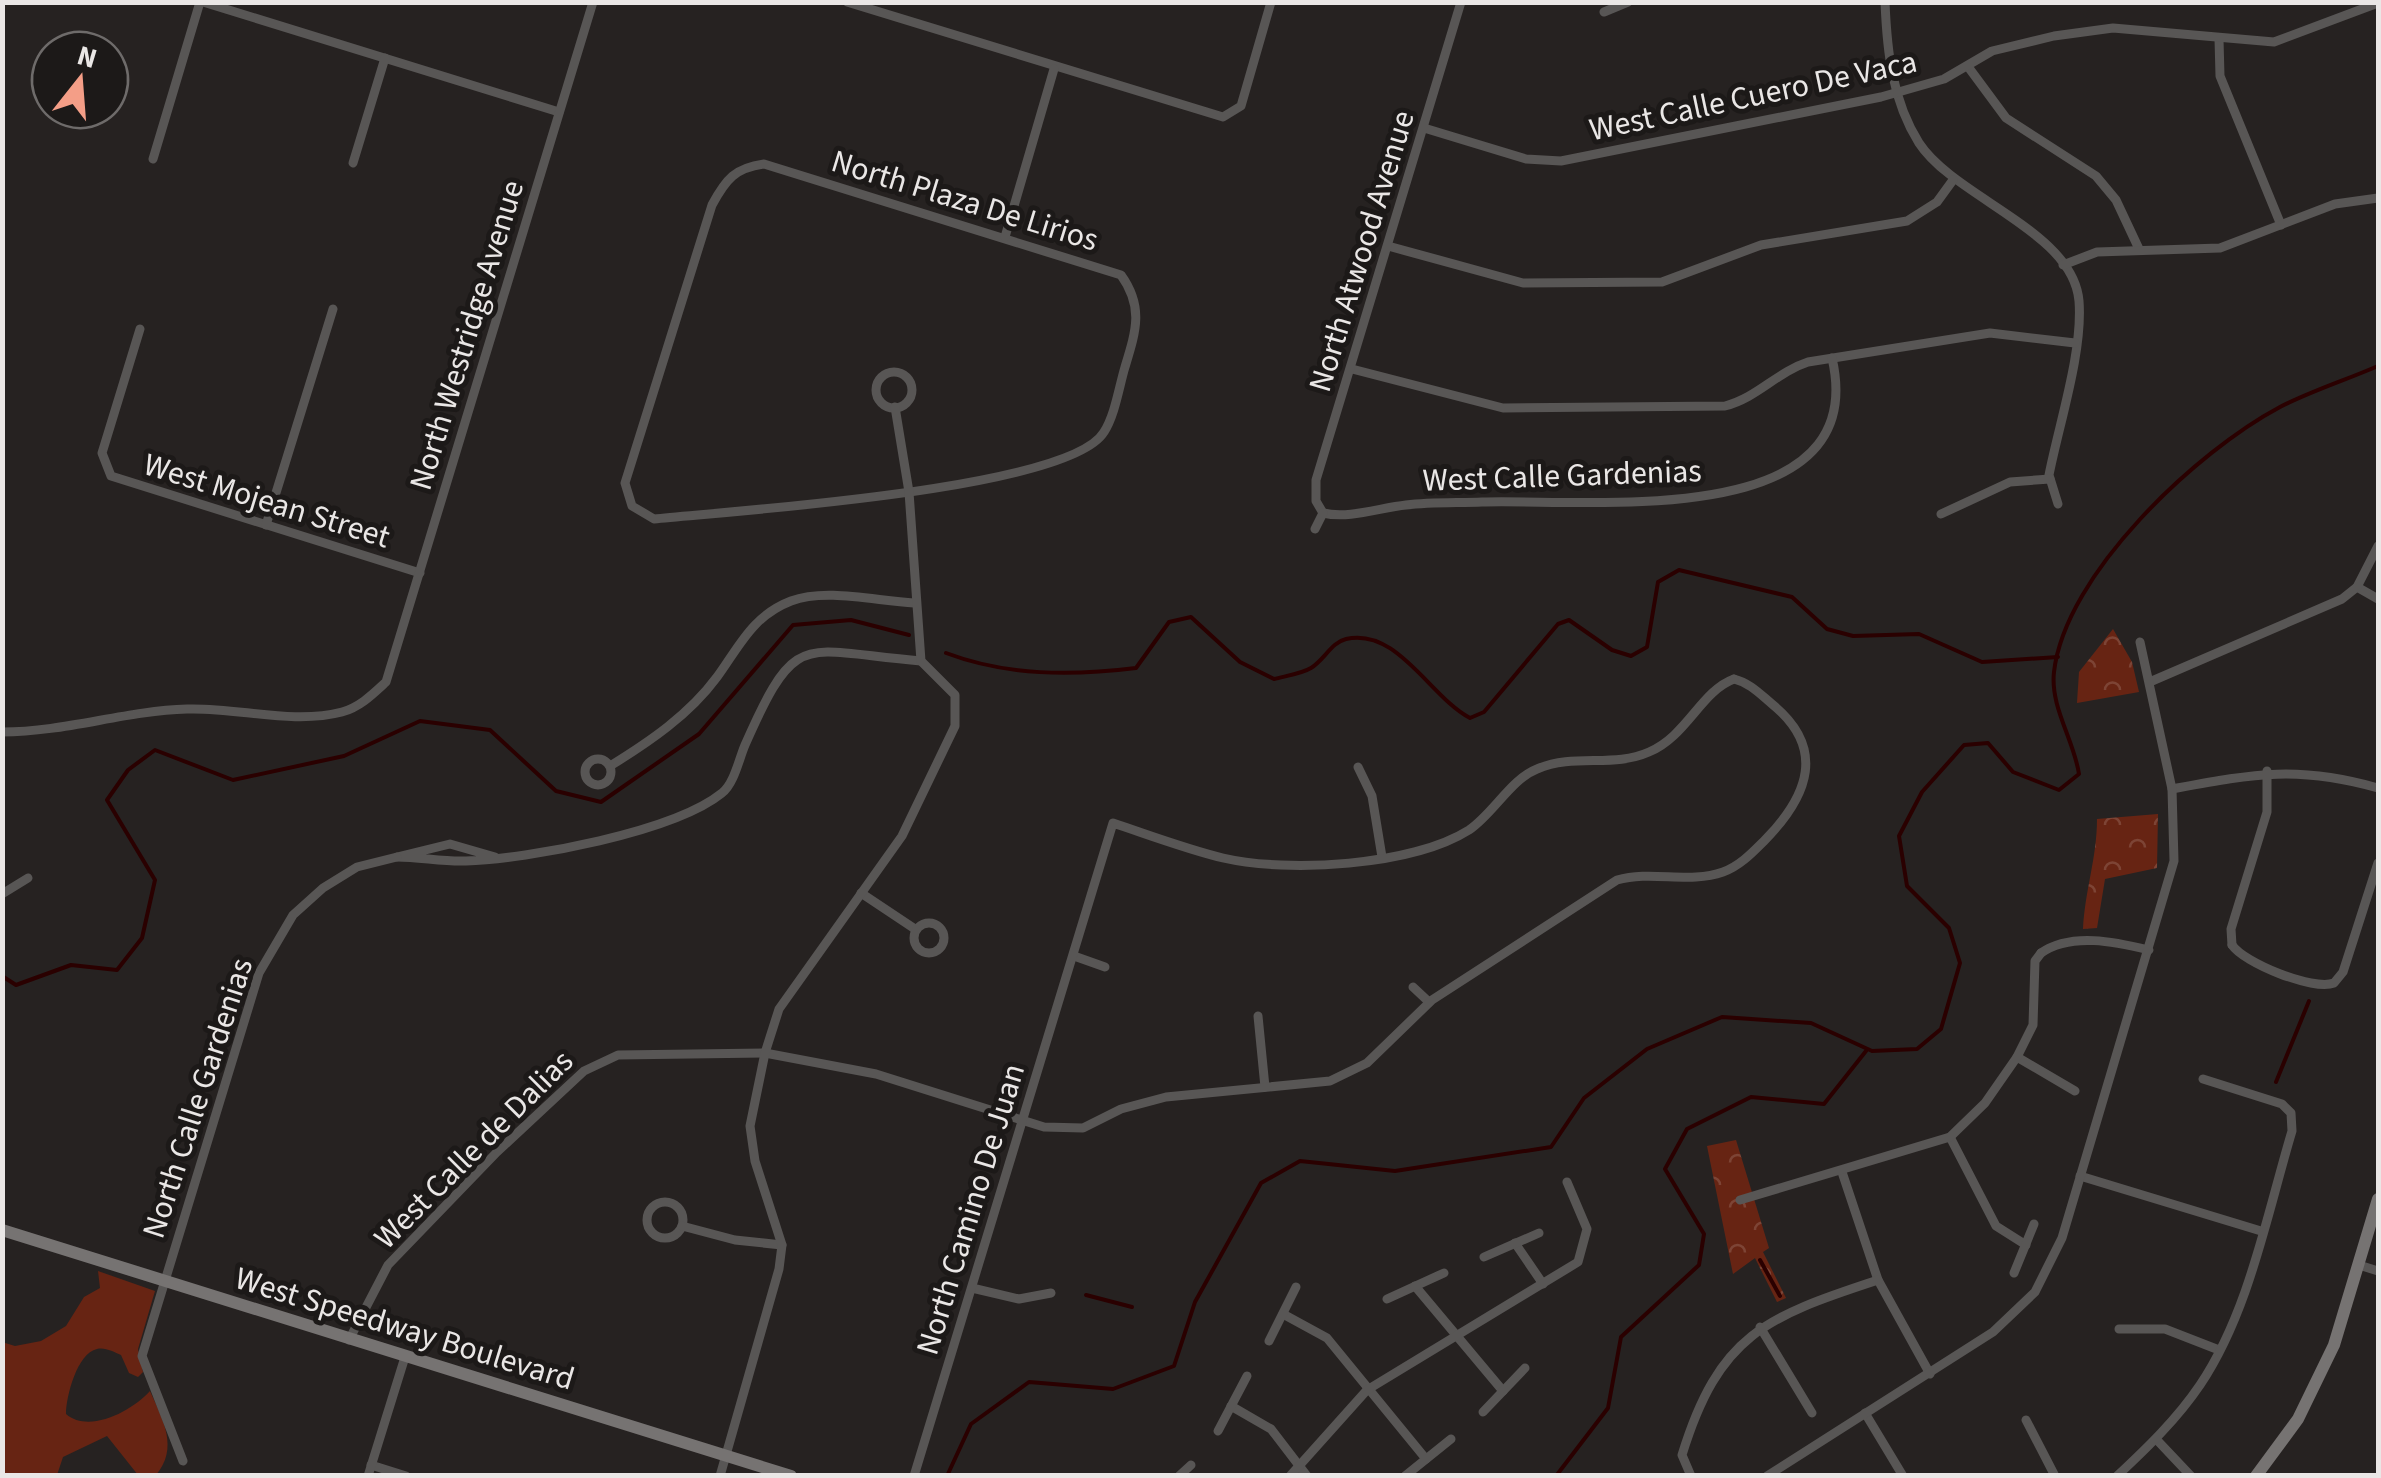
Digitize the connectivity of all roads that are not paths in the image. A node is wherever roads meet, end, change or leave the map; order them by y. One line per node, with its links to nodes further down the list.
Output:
1 (201, 2): 11 (street); 17 (street)
2 (593, 2): 15 (street, North Westridge Avenue)
3 (847, 2): 13 (street)
4 (1270, 2): 13 (street)
5 (1461, 2): 16 (street, North Atwood Avenue)
6 (1628, 2): 9 (street)
7 (1885, 2): 14 (street)
8 (2378, 2): 10 (street, West Calle Cuero De Vaca)
9 (1604, 12)
10 (2219, 39): 12 (street, West Calle Cuero De Vaca); 21 (street)
11 (385, 58): 15 (street); 18 (street)
12 (1969, 68): 14 (street, West Calle Cuero De Vaca); 24 (street)
13 (1054, 69): 22 (street)
14 (1897, 92): 16 (street, West Calle Cuero De Vaca); 19 (street)
15 (559, 112): 40 (street, North Westridge Avenue)
16 (1424, 128): 23 (street, North Atwood Avenue)
17 (154, 159)
18 (354, 163)
19 (1953, 180): 23 (street); 25 (street)
20 (2378, 198): 21 (street)
21 (2281, 224): 24 (street)
22 (1005, 236): 33 (street, North Plaza De Lirios); 33 (street, North Plaza De Lirios)
23 (1388, 246): 30 (street, North Atwood Avenue)
24 (2138, 249): 25 (street)
25 (2062, 265): 28 (street)
26 (333, 309): 37 (street)
27 (140, 328): 37 (street, West Mojean Street)
28 (2075, 343): 29 (street); 32 (street)
29 (1832, 358): 30 (street); 35 (street, West Calle Gardenias)
30 (1352, 369): 35 (street, North Atwood Avenue)
31 (896, 407): 31 (street); 33 (street)
32 (2050, 479): 34 (street); 36 (street)
33 (909, 492): 43 (street)
34 (2058, 504)
35 (1323, 513): 38 (street)
36 (1941, 514)
37 (266, 524): 40 (street, West Mojean Street)
38 (1315, 529)
39 (2378, 546): 41 (street)
40 (420, 573): 47 (street, North Westridge Avenue)
41 (2357, 587): 42 (street); 46 (street)
42 (2378, 598)
43 (914, 603): 45 (street); 48 (street)
44 (2140, 642): 46 (street)
45 (921, 661): 54 (street); 59 (street)
46 (2152, 681): 52 (street)
47 (2, 732)
48 (610, 766)
49 (1358, 767): 55 (street)
50 (2266, 771): 51 (street); 52 (street); 58 (street)
51 (2378, 788)
52 (2172, 789): 62 (street)
53 (397, 857): 54 (street); 54 (street); 94 (street, North Calle Gardenias)
54 (495, 857)
55 (1382, 858): 63 (street, North Camino De Juan); 66 (street)
56 (2378, 863): 58 (street)
57 (28, 878): 60 (street)
58 (2375, 889)
59 (862, 893): 61 (street); 68 (street)
60 (2, 894)
61 (915, 930)
62 (2148, 950): 69 (street); 76 (street)
63 (1074, 956): 64 (street); 73 (street, North Camino De Juan)
64 (1105, 967)
65 (1413, 986): 66 (street)
66 (1430, 1002): 71 (street)
67 (1258, 1016): 71 (street)
68 (765, 1054): 73 (street, West Calle de Dalias); 86 (street); 105 (street, West Calle de Dalias)
69 (2018, 1057): 72 (street); 74 (street)
70 (2203, 1079): 83 (street)
71 (1265, 1087): 73 (street)
72 (2075, 1092)
73 (1023, 1122): 98 (street, North Camino De Juan)
74 (1950, 1137): 75 (street); 87 (street)
75 (1842, 1172): 79 (street); 93 (street)
76 (2080, 1176): 83 (street); 110 (street)
77 (1568, 1182): 95 (street)
78 (2378, 1199): 89 (main road)
79 (1740, 1200)
80 (2034, 1224): 87 (street)
81 (682, 1226): 81 (street); 86 (street)
82 (2, 1230): 94 (main road, West Speedway Boulevard)
83 (2261, 1231): 107 (street)
84 (1539, 1233): 85 (street)
85 (1516, 1243): 88 (street); 95 (street)
86 (782, 1245): 122 (street)
87 (2026, 1245): 92 (street)
88 (1484, 1257)
89 (2360, 1265): 90 (street); 141 (main road)
90 (2378, 1271)
91 (1444, 1273): 96 (street)
92 (2014, 1274)
93 (1878, 1280): 102 (street); 110 (street)
94 (165, 1282): 105 (main road, West Speedway Boulevard); 124 (street, North Calle Gardenias)
95 (1542, 1284): 104 (street)
96 (1415, 1286): 100 (street); 104 (street)
97 (1296, 1287): 101 (street)
98 (972, 1288): 99 (street); 131 (street, North Camino De Juan)
99 (1050, 1293)
100 (1387, 1298)
101 (1283, 1314): 106 (street); 112 (street)
102 (1760, 1326): 116 (street); 135 (street)
103 (2118, 1329): 107 (street)
104 (1456, 1338): 112 (street); 113 (street)
105 (349, 1340): 108 (main road, West Speedway Boulevard)
106 (1269, 1342)
107 (2219, 1350): 121 (street)
108 (405, 1357): 122 (main road, West Speedway Boulevard); 126 (street)
109 (1525, 1368): 113 (street)
110 (1930, 1374): 117 (street)
111 (1247, 1376): 114 (street)
112 (1368, 1390): 123 (street); 127 (street)
113 (1503, 1391): 115 (street)
114 (1231, 1406): 119 (street); 127 (street)
115 (1483, 1412)
116 (1812, 1413)
117 (1865, 1413): 136 (street); 137 (street)
118 (2026, 1420): 138 (street)
119 (1218, 1431)
120 (1451, 1439): 123 (street)
121 (2156, 1439): 139 (street); 140 (street)
122 (726, 1456): 129 (street); 130 (main road, West Speedway Boulevard)
123 (1426, 1459): 134 (street)
124 (184, 1460)
125 (1190, 1466): 132 (street)
126 (369, 1470): 128 (street)
127 (1304, 1471): 133 (street)
128 (406, 1476)
129 (720, 1476)
130 (792, 1476)
131 (914, 1476)
132 (1180, 1476)
133 (1290, 1476)
134 (1405, 1476)
135 (1692, 1476)
136 (1767, 1476)
137 (1903, 1476)
138 (2056, 1476)
139 (2117, 1476)
140 (2192, 1476)
141 (2256, 1476)

